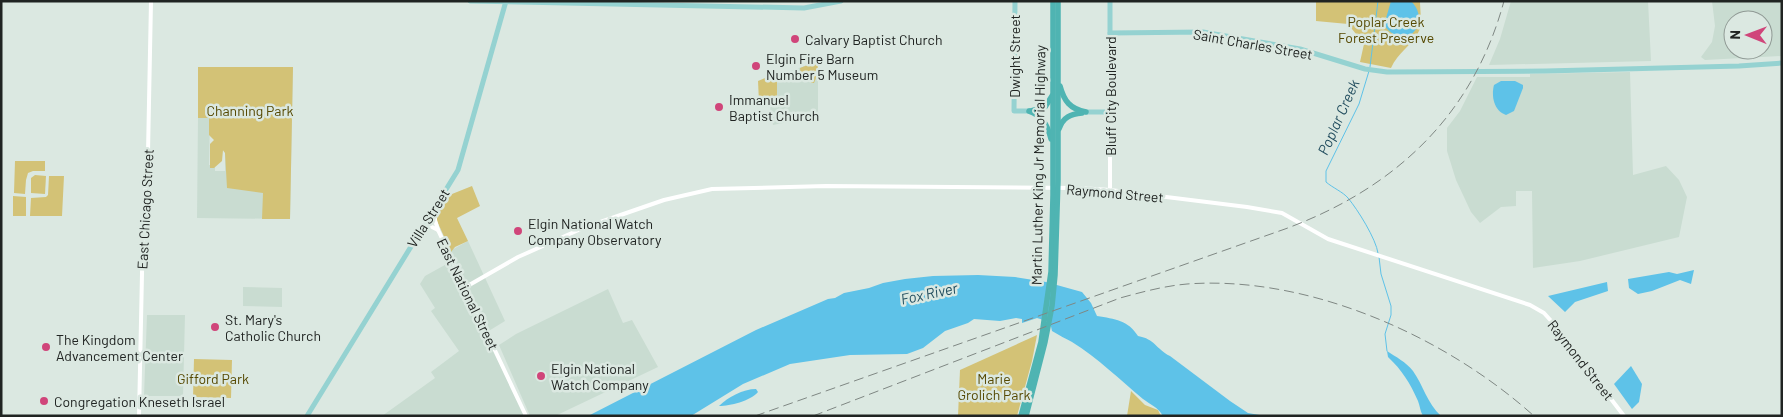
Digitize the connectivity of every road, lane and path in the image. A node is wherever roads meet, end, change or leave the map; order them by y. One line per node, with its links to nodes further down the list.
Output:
1 (151, 1): 27 (street, East Chicago Street)
2 (470, 1): 8 (main road)
3 (841, 1): 8 (main road)
4 (1014, 1): 15 (main road, Dwight Street)
5 (1053, 1): 9 (highway, Martin Luther King Jr Memorial Highway)
6 (1058, 1): 9 (highway, Martin Luther King Jr Memorial Highway)
7 (1110, 1): 10 (main road, Bluff City Boulevard)
8 (506, 2): 22 (main road, Villa Street)
9 (1055, 22): 11 (highway, Martin Luther King Jr Memorial Highway)
10 (1110, 33): 12 (main road, Saint Charles Street); 17 (main road, Bluff City Boulevard)
11 (1055, 45): 13 (highway, Martin Luther King Jr Memorial Highway); 14 (highway, Martin Luther King Jr Memorial Highway)
12 (1782, 63)
13 (1058, 72): 16 (highway); 18 (highway, Martin Luther King Jr Memorial Highway)
14 (1053, 90): 15 (highway); 19 (highway, Martin Luther King Jr Memorial Highway)
15 (1029, 111): 19 (highway)
16 (1086, 112): 17 (main road); 18 (highway)
17 (1110, 112): 21 (street, Bluff City Boulevard)
18 (1058, 133): 20 (highway, Martin Luther King Jr Memorial Highway)
19 (1053, 151): 20 (highway, Martin Luther King Jr Memorial Highway)
20 (1056, 179): 26 (highway, Martin Luther King Jr Memorial Highway)
21 (1110, 190): 25 (street, Raymond Street); 32 (street, Raymond Street)
22 (435, 206): 23 (main road, Villa Street); 24 (street, East National Street)
23 (424, 223): 24 (street, East National Street); 28 (main road, Villa Street)
24 (438, 230): 25 (street, East National Street)
25 (464, 288): 29 (street, East National Street)
26 (1043, 342): 30 (highway, Martin Luther King Jr Memorial Highway); 31 (highway, Martin Luther King Jr Memorial Highway)
27 (139, 416)
28 (307, 416)
29 (526, 416)
30 (1021, 416)
31 (1026, 416)
32 (1624, 416)

